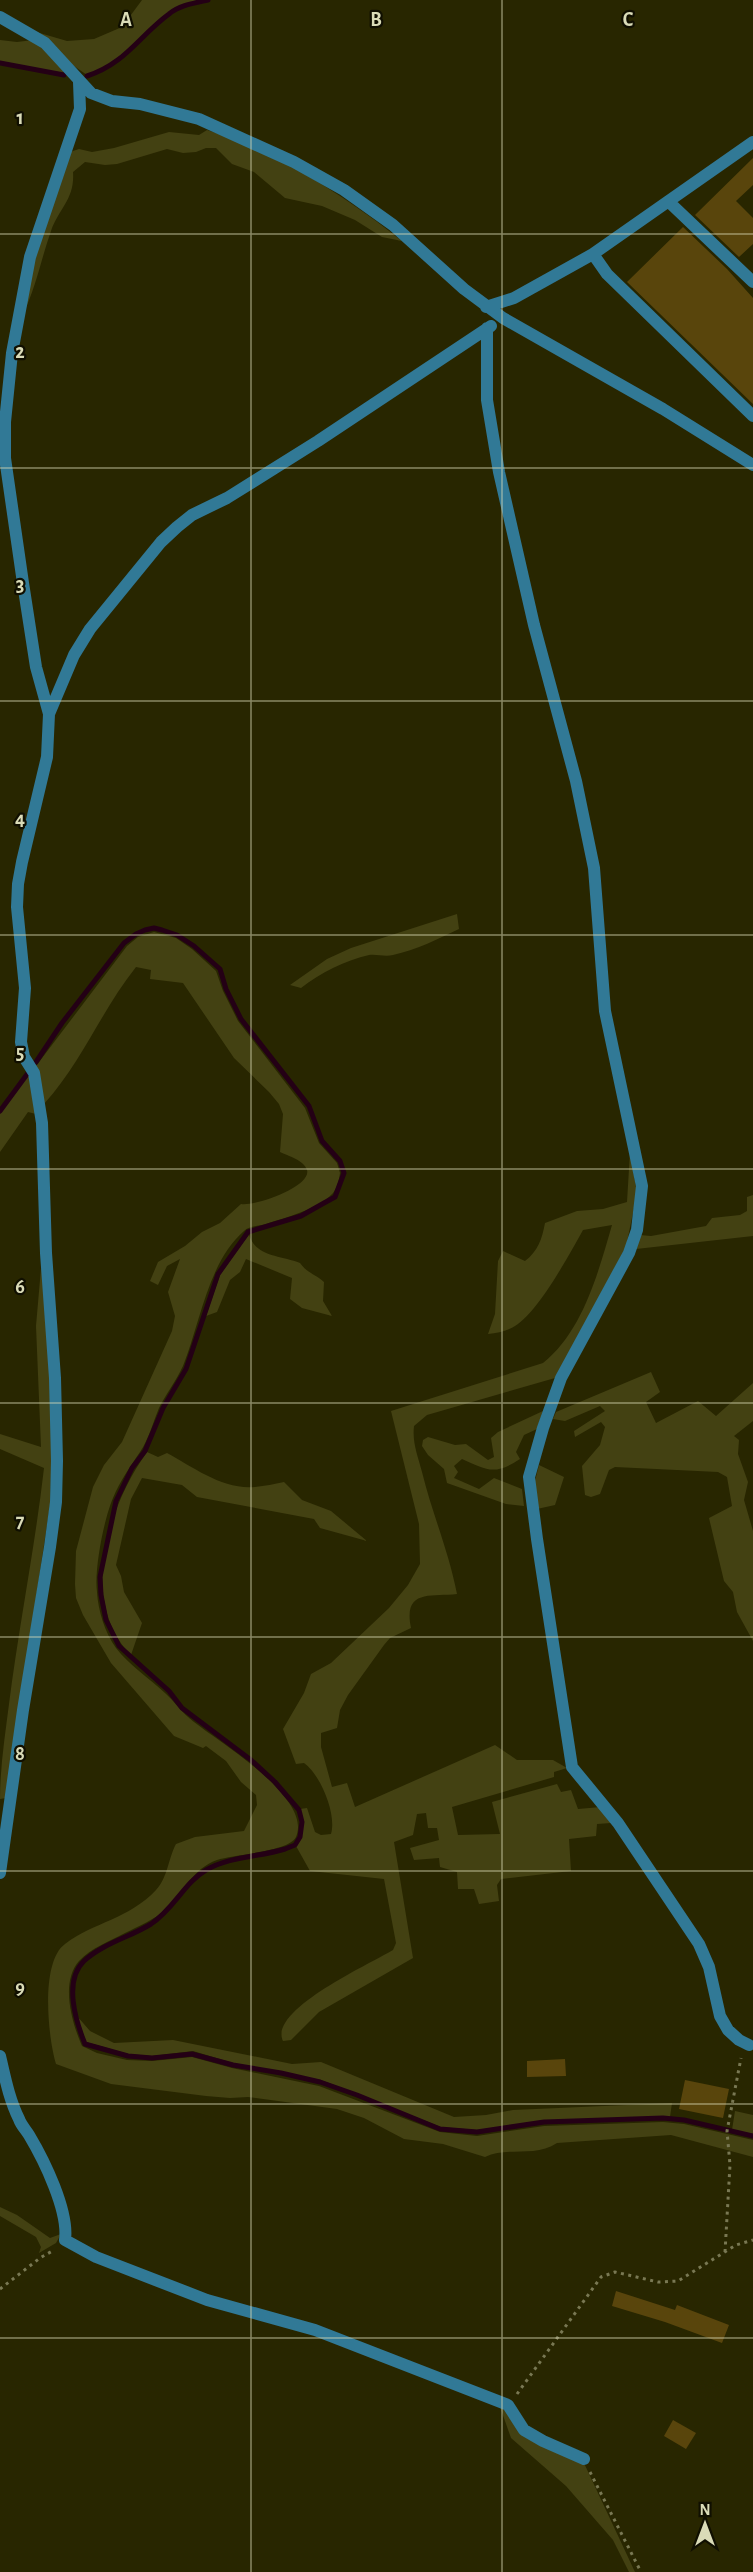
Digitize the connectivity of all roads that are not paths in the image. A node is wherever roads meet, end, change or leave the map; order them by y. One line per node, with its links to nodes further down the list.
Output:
1 (0, 17): 2 (street)
2 (79, 82): 7 (street); 12 (street)
3 (753, 142): 4 (street)
4 (669, 202): 5 (street); 6 (street)
5 (593, 254): 7 (street); 10 (street)
6 (753, 282)
7 (486, 306): 8 (street)
8 (503, 318): 9 (street); 11 (street)
9 (487, 328): 12 (street); 15 (street)
10 (753, 416)
11 (753, 465)
12 (49, 714): 13 (street)
13 (5, 1801): 14 (street)
14 (0, 1873)
15 (745, 2043)
16 (0, 2056): 17 (street)
17 (584, 2459)

